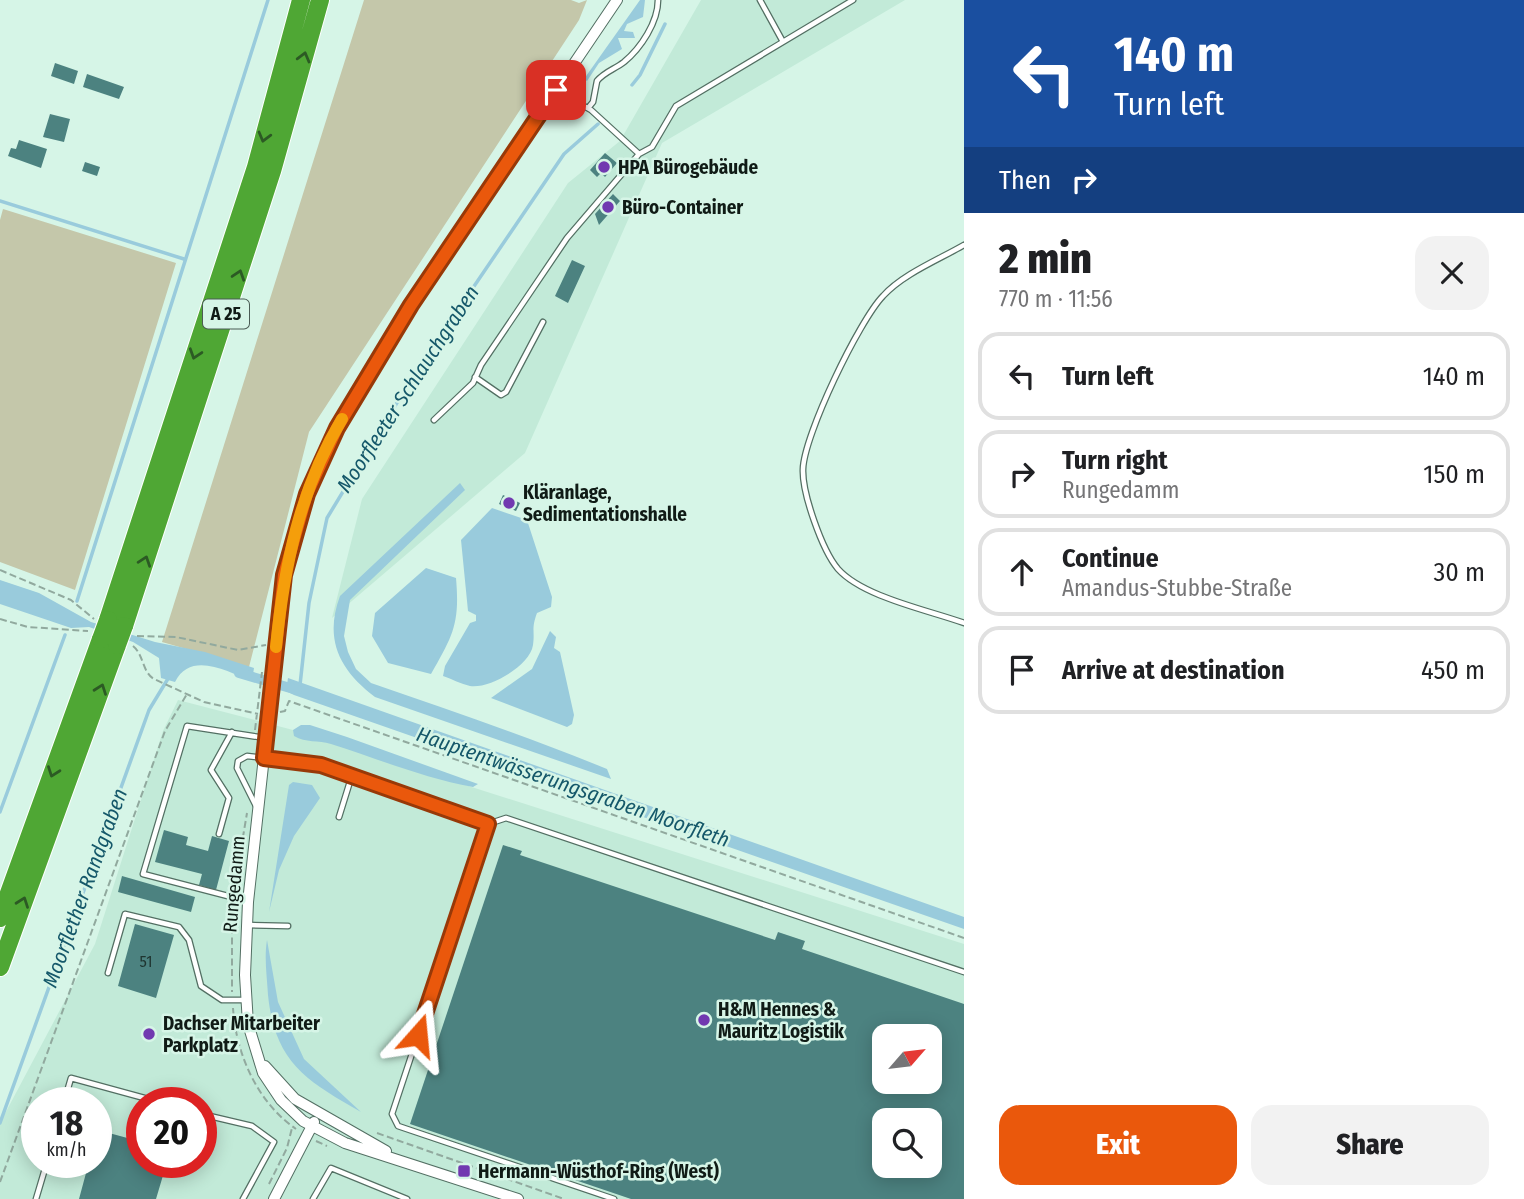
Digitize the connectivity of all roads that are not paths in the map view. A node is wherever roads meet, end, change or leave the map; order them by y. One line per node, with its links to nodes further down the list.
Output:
1 (301, 0): 16 (highway, A 25, one-way to 16)
2 (320, 0): 16 (highway, A 25, one-way to 2)
3 (617, 0): 8 (street, Rungedamm)
4 (657, 0): 9 (lane)
5 (760, 0): 7 (lane)
6 (853, 0): 7 (lane)
7 (782, 40): 10 (lane)
8 (556, 90): 9 (lane); 19 (street, Rungedamm)
9 (588, 108): 10 (lane)
10 (639, 154): 13 (lane)
11 (964, 245): 15 (lane)
12 (543, 322): 13 (lane)
13 (475, 377): 14 (lane)
14 (434, 420)
15 (964, 623)
16 (115, 626): 17 (highway, A 25, bridge)
17 (110, 640): 27 (highway, A 25, one-way to 27); 30 (highway, A 25, one-way to 17)
18 (232, 732): 19 (lane); 25 (lane); 26 (lane)
19 (267, 738): 20 (street, Rungedamm)
20 (264, 758): 21 (lane); 22 (street, Rungedamm); 22 (lane)
21 (352, 775): 23 (lane); 24 (lane)
22 (258, 809): 26 (street, Rungedamm)
23 (339, 817)
24 (488, 824): 31 (lane); 48 (lane)
25 (219, 834)
26 (248, 902): 28 (street, Rungedamm)
27 (0, 918)
28 (246, 925): 29 (lane); 33 (street, Rungedamm)
29 (288, 926)
30 (0, 967)
31 (964, 972)
32 (108, 973): 33 (lane)
33 (246, 999): 34 (street, Rungedamm)
34 (257, 1055): 37 (street, Rungedamm); 39 (street, Rungedamm)
35 (68, 1087): 36 (lane)
36 (104, 1087)
37 (319, 1114): 39 (street); 40 (street, Rungedamm)
38 (217, 1118): 43 (lane)
39 (309, 1131): 40 (street, Rungedamm); 44 (street)
40 (396, 1157): 47 (street, Rungedamm)
41 (42, 1178): 42 (lane)
42 (36, 1199)
43 (243, 1199)
44 (274, 1199)
45 (313, 1199): 46 (lane)
46 (407, 1199)
47 (518, 1199)
48 (614, 1199)

